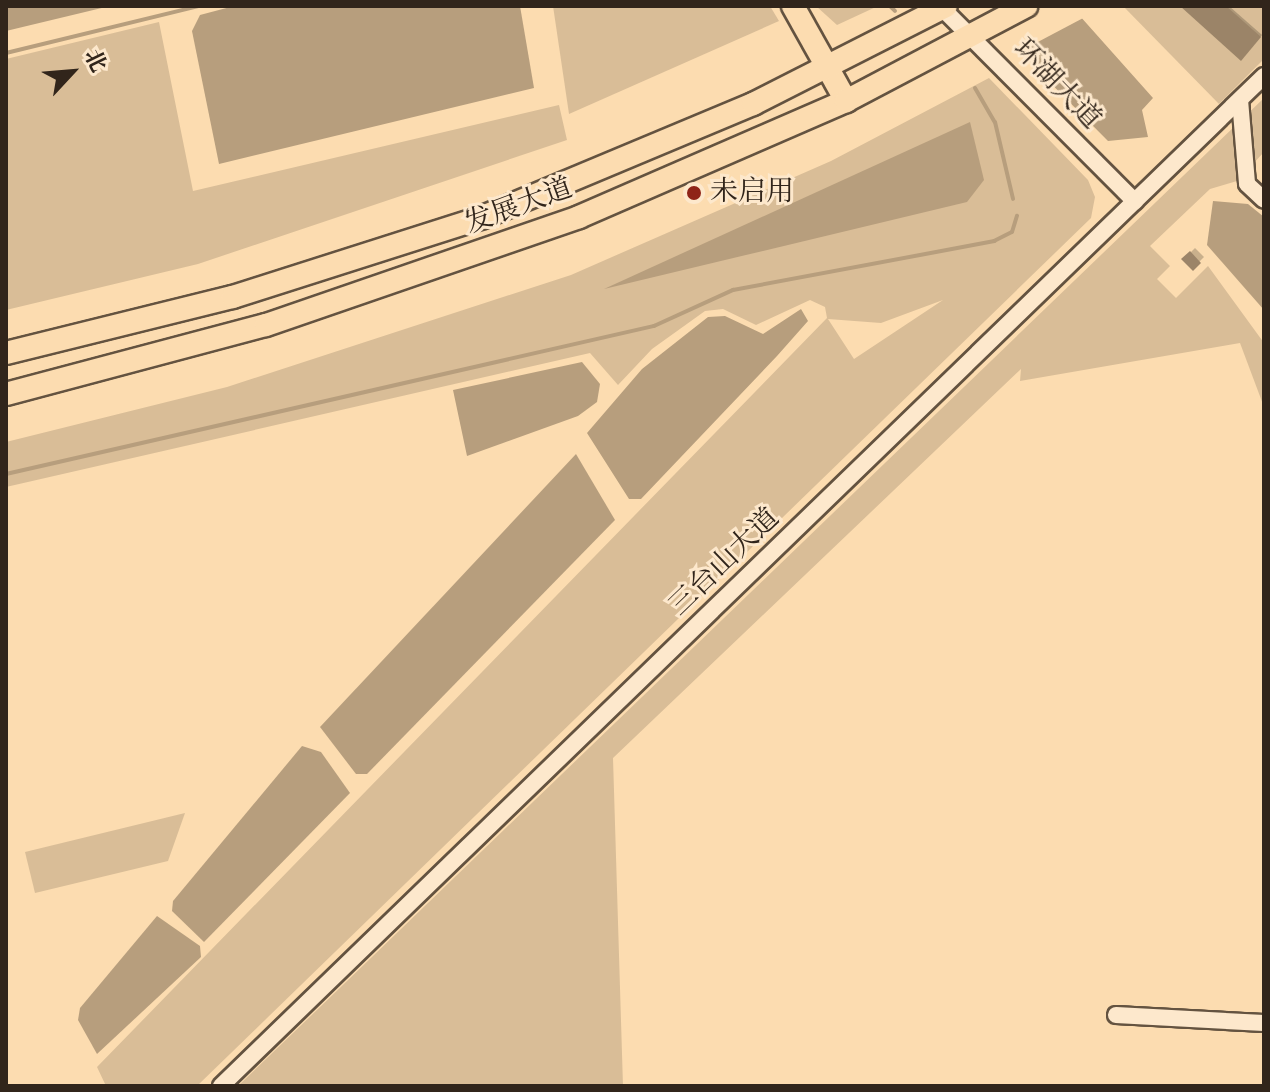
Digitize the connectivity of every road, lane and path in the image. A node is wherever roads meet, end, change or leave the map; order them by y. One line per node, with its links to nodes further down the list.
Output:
1 (793, 6): 6 (main road)
2 (1026, 6): 4 (main road, 发展大道)
3 (943, 7): 4 (street, 环湖大道); 5 (main road, 发展大道)
4 (977, 33): 7 (main road, 发展大道); 14 (street, 环湖大道)
5 (893, 35): 6 (main road, 发展大道); 7 (main road)
6 (828, 68): 10 (main road); 11 (main road, 发展大道)
7 (910, 69): 10 (main road, 发展大道)
8 (1264, 76): 9 (street, 三台山大道)
9 (1240, 100): 13 (street); 14 (street, 三台山大道)
10 (846, 101): 12 (main road, 发展大道)
11 (753, 104): 12 (main road); 15 (main road, 发展大道)
12 (767, 138): 16 (main road, 发展大道)
13 (1264, 200)
14 (1135, 202): 19 (street, 三台山大道)
15 (6, 353)
16 (6, 394)
17 (1116, 1015): 18 (street)
18 (1264, 1023)
19 (221, 1086)

